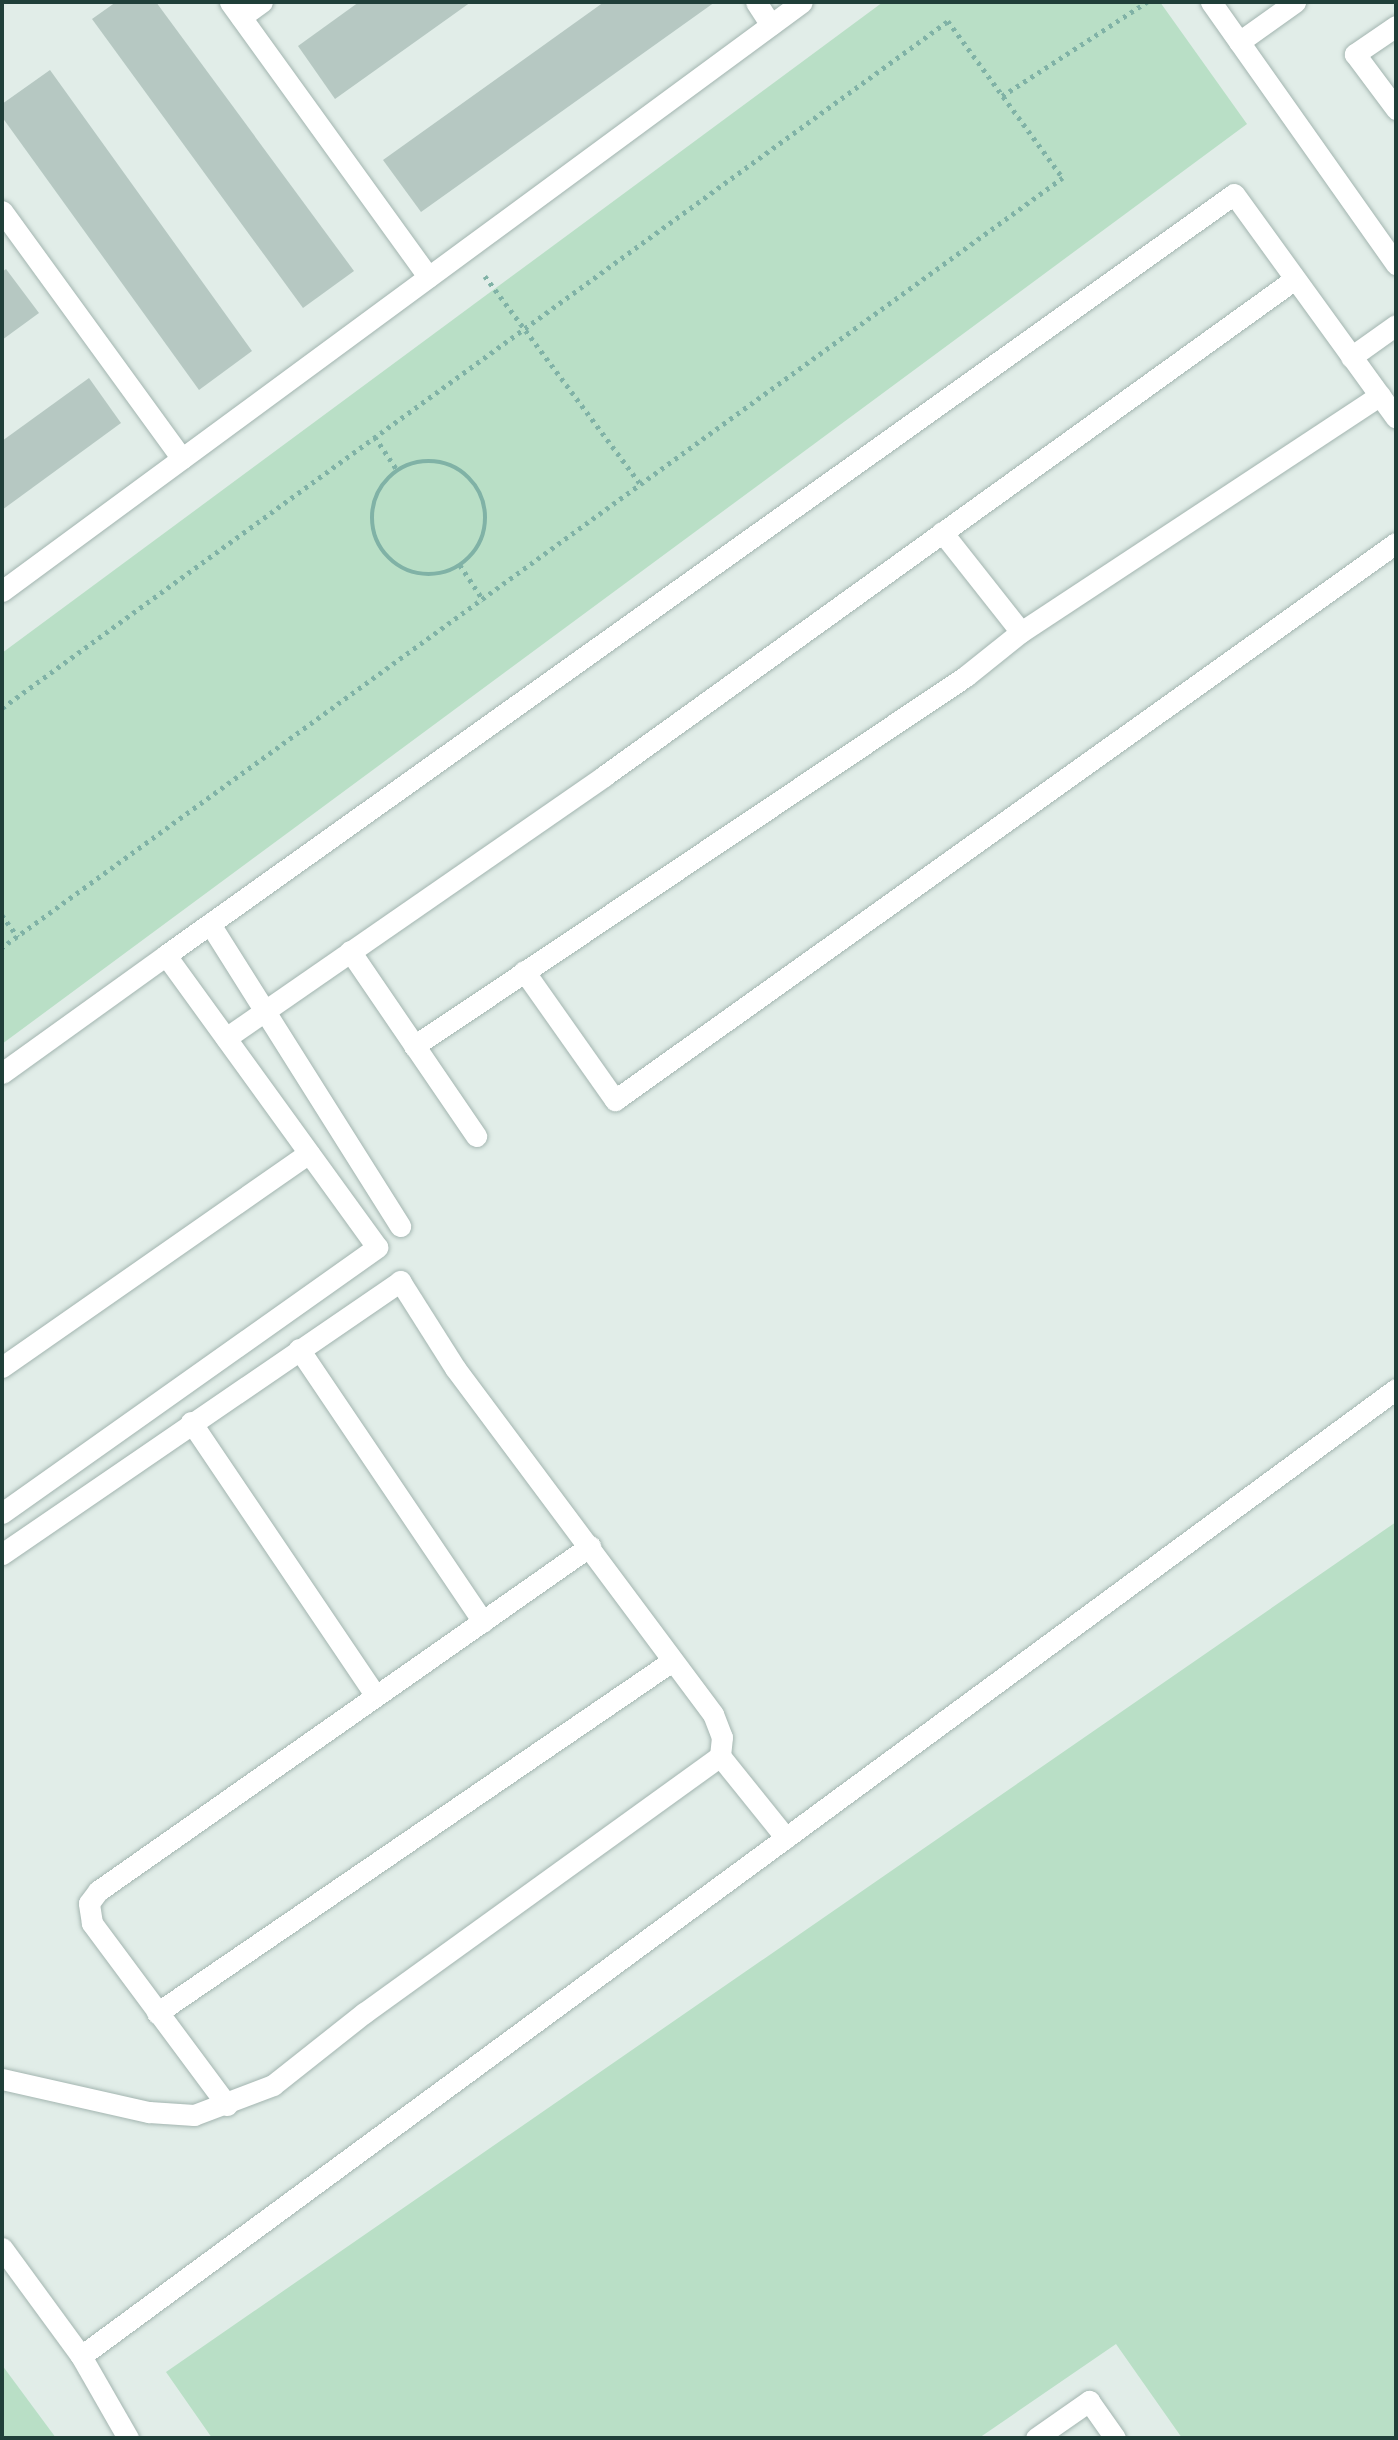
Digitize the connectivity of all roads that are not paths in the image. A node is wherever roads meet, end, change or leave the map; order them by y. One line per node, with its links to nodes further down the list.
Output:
1 (262, 2): 6 (street)
2 (755, 2): 7 (street)
3 (802, 2): 7 (street)
4 (1210, 2): 9 (street)
5 (1296, 2): 9 (street)
6 (236, 9): 13 (street)
7 (771, 25): 13 (street)
8 (1396, 26): 10 (street)
9 (1239, 42): 12 (street)
10 (1396, 109)
11 (2, 211): 19 (street)
12 (1396, 264)
13 (428, 277): 19 (street)
14 (1295, 279): 16 (street); 20 (street); 24 (street)
15 (1396, 325): 16 (street)
16 (1351, 357): 17 (street)
17 (1380, 395): 18 (street); 23 (street)
18 (1396, 418)
19 (181, 458): 22 (street)
20 (942, 532): 23 (street); 25 (street)
21 (1396, 543): 27 (street)
22 (2, 591)
23 (1021, 632): 27 (street)
24 (209, 924): 26 (street); 28 (street)
25 (350, 951): 28 (street); 30 (street)
26 (166, 955): 29 (street); 31 (street)
27 (524, 971): 30 (street)
28 (264, 1011): 29 (street); 34 (street)
29 (226, 1038): 33 (street)
30 (414, 1046): 32 (street)
31 (2, 1073)
32 (476, 1136)
33 (309, 1153): 36 (street); 39 (street)
34 (400, 1226)
35 (299, 1349): 38 (street); 40 (street); 42 (street)
36 (2, 1367)
37 (1396, 1390): 46 (street)
38 (191, 1422): 41 (street); 44 (street)
39 (2, 1513)
40 (590, 1546): 42 (street); 43 (street)
41 (2, 1553)
42 (483, 1622): 44 (street)
43 (673, 1661): 45 (street); 47 (street)
44 (375, 1695): 47 (street)
45 (720, 1756): 46 (street); 49 (street)
46 (786, 1838): 51 (street)
47 (157, 2012): 49 (street)
48 (2, 2080): 49 (street)
49 (226, 2105)
50 (2, 2248): 51 (street)
51 (81, 2356): 52 (street)
52 (128, 2438)
53 (1036, 2438): 54 (street)
54 (1115, 2438)

